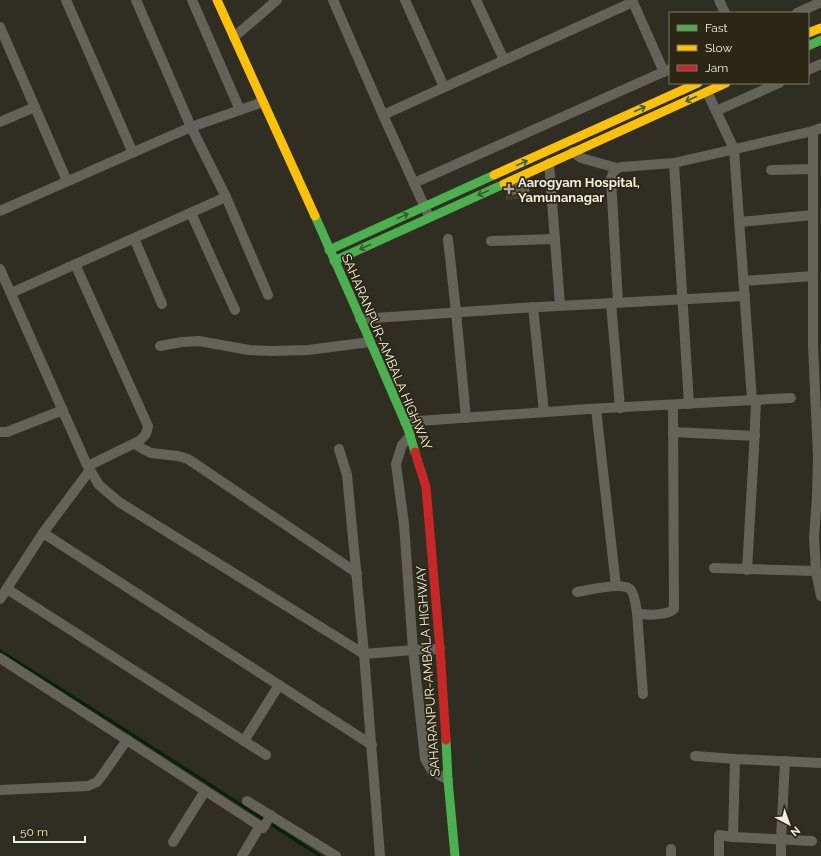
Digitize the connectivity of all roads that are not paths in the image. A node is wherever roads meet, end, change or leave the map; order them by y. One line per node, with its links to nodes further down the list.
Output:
1 (66, 0): 38 (street)
2 (136, 0): 35 (street)
3 (192, 0): 31 (street)
4 (217, 0): 17 (main road, SAHARANPUR-AMBALA HIGHWAY)
5 (277, 0): 17 (street)
6 (333, 0): 33 (street)
7 (405, 0): 27 (street)
8 (476, 0): 20 (street)
9 (719, 0): 12 (street)
10 (633, 1): 20 (street); 23 (street)
11 (821, 2): 13 (street)
12 (725, 12)
13 (799, 12)
14 (0, 27): 30 (street)
15 (821, 28): 16 (main road)
16 (809, 33)
17 (234, 37): 29 (main road, SAHARANPUR-AMBALA HIGHWAY)
18 (821, 40): 19 (main road)
19 (809, 46)
20 (504, 60): 27 (street)
21 (821, 64): 22 (street)
22 (809, 70)
23 (667, 71): 46 (street)
24 (696, 84): 48 (main road, one-way to 24)
25 (724, 84): 28 (main road)
26 (777, 84): 32 (street)
27 (444, 87): 33 (street)
28 (707, 92): 32 (street); 39 (main road, one-way to 39)
29 (263, 102): 31 (street); 59 (main road, SAHARANPUR-AMBALA HIGHWAY)
30 (35, 107): 34 (street); 45 (street)
31 (240, 110): 35 (street)
32 (716, 111): 37 (street)
33 (383, 115): 46 (street)
34 (0, 122)
35 (191, 127): 38 (street); 47 (street)
36 (817, 130): 37 (street); 43 (street)
37 (734, 149): 41 (street); 53 (street)
38 (133, 152): 45 (street)
39 (573, 152): 40 (main road); 42 (street)
40 (549, 163): 52 (main road, one-way to 52); 57 (street)
41 (674, 163): 42 (street); 68 (street)
42 (617, 168): 69 (street)
43 (813, 169): 44 (street); 51 (street)
44 (771, 170)
45 (67, 181): 49 (street)
46 (414, 183): 48 (street)
47 (226, 197): 50 (street); 66 (street)
48 (425, 207): 52 (street); 59 (main road, one-way to 48)
49 (0, 210)
50 (191, 213): 55 (street); 73 (street)
51 (813, 215): 53 (street); 54 (street)
52 (430, 218): 60 (main road, one-way to 60)
53 (740, 222): 64 (street)
54 (817, 229): 63 (street)
55 (134, 238): 61 (street); 70 (street)
56 (448, 239): 74 (street)
57 (555, 239): 58 (street); 71 (street)
58 (491, 241)
59 (329, 250): 60 (main road, SAHARANPUR-AMBALA HIGHWAY)
60 (334, 261): 75 (main road, SAHARANPUR-AMBALA HIGHWAY)
61 (75, 264): 65 (street); 93 (street)
62 (0, 269): 65 (street)
63 (813, 276): 64 (street); 78 (street)
64 (744, 280): 67 (street)
65 (11, 292): 85 (street)
66 (268, 295)
67 (745, 296): 68 (street); 80 (street)
68 (683, 299): 69 (street); 81 (street)
69 (615, 303): 71 (street); 83 (street)
70 (162, 304)
71 (560, 306): 72 (street)
72 (533, 307): 74 (street); 86 (street)
73 (235, 310)
74 (456, 312): 75 (street); 87 (street)
75 (360, 319): 76 (main road, SAHARANPUR-AMBALA HIGHWAY)
76 (370, 342): 77 (street); 88 (main road, SAHARANPUR-AMBALA HIGHWAY)
77 (160, 346)
78 (817, 346): 99 (street)
79 (791, 398): 80 (street)
80 (754, 400): 81 (street); 92 (street)
81 (689, 404): 82 (street)
82 (673, 405): 83 (street); 90 (street)
83 (620, 408): 84 (street)
84 (596, 409): 86 (street); 101 (street)
85 (63, 410): 89 (street); 95 (street)
86 (544, 412): 87 (street)
87 (466, 418): 88 (street)
88 (404, 422): 91 (main road, SAHARANPUR-AMBALA HIGHWAY)
89 (0, 432)
90 (673, 432): 92 (street); 106 (street)
91 (410, 436): 107 (main road, SAHARANPUR-AMBALA HIGHWAY); 108 (street)
92 (755, 436): 98 (street)
93 (135, 444): 95 (street); 100 (street)
94 (339, 449): 100 (street)
95 (89, 468): 96 (street); 109 (street)
96 (43, 533): 102 (street); 111 (street)
97 (714, 568): 98 (street)
98 (747, 570): 99 (street)
99 (816, 571): 104 (street)
100 (357, 574): 109 (street)
101 (616, 586): 103 (street); 106 (street)
102 (7, 589): 105 (street); 114 (street)
103 (577, 592)
104 (821, 596)
105 (0, 599)
106 (638, 614): 112 (street)
107 (440, 649): 108 (street); 121 (main road, SAHARANPUR-AMBALA HIGHWAY)
108 (413, 650): 109 (street); 121 (street)
109 (364, 654): 115 (street)
110 (0, 658): 113 (street)
111 (279, 686): 114 (street); 115 (street)
112 (644, 694)
113 (127, 740): 122 (street); 123 (street)
114 (244, 740): 116 (street)
115 (372, 745): 132 (street)
116 (266, 755)
117 (695, 756): 118 (street)
118 (735, 760): 119 (street); 126 (street)
119 (785, 761): 120 (street); 127 (street)
120 (821, 762)
121 (448, 780): 133 (main road, SAHARANPUR-AMBALA HIGHWAY)
122 (0, 790)
123 (205, 791): 125 (street); 129 (street)
124 (247, 801): 125 (street)
125 (266, 821): 130 (street); 131 (street)
126 (733, 837): 127 (street); 134 (street)
127 (781, 839): 128 (street); 135 (street)
128 (812, 841)
129 (173, 842)
130 (329, 855)
131 (242, 856)
132 (380, 856)
133 (455, 856)
134 (719, 856)
135 (781, 856)

